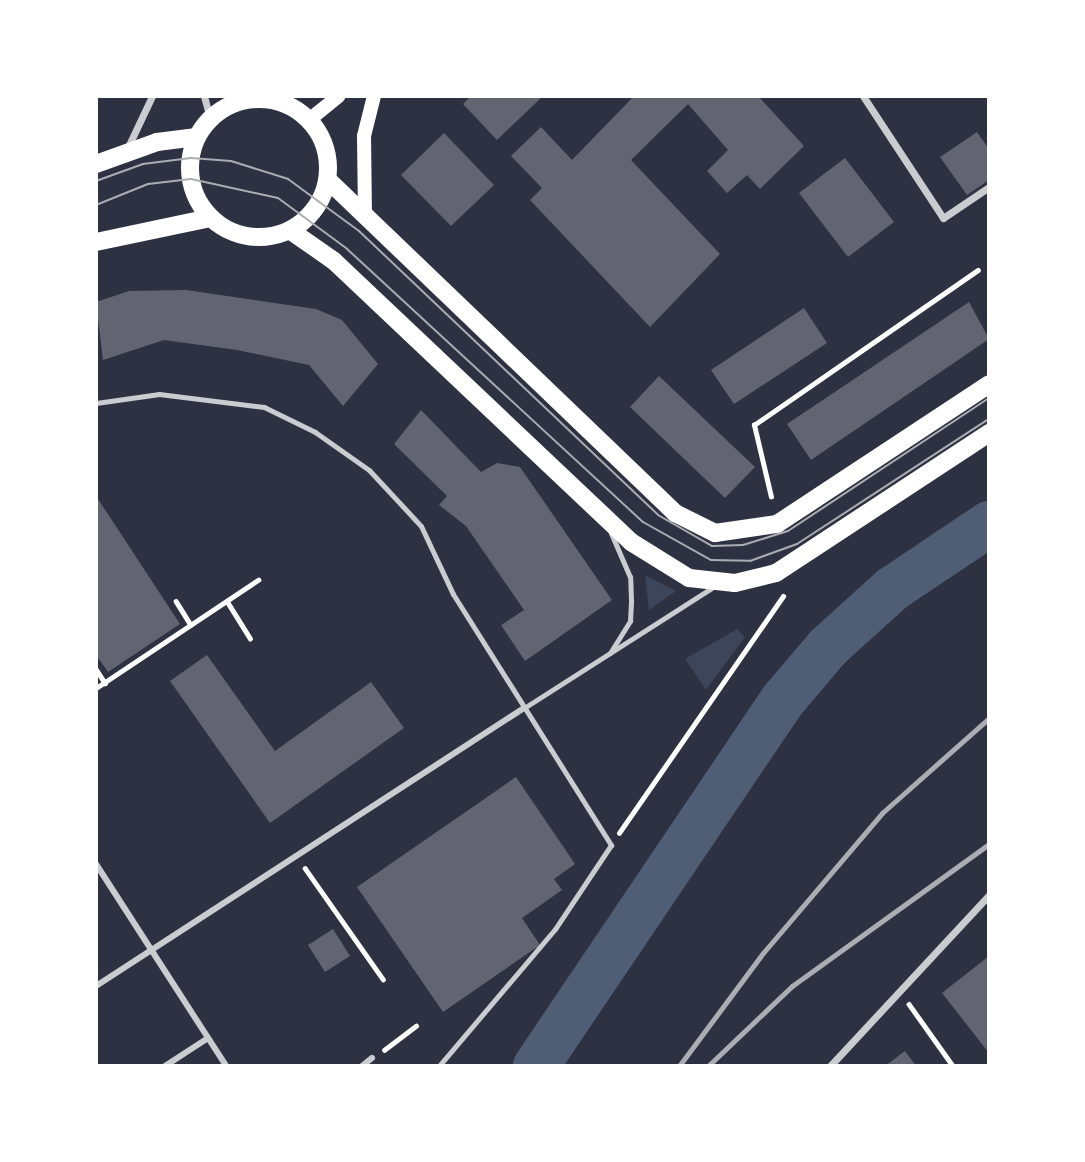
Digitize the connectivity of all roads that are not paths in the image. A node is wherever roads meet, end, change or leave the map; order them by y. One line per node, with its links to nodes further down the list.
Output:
1 (152, 96): 11 (street)
2 (204, 96): 8 (street)
3 (339, 96): 9 (main road)
4 (374, 96): 15 (main road)
5 (863, 96): 14 (street)
6 (247, 98): 7 (main road); 8 (main road)
7 (273, 98): 9 (main road)
8 (210, 119): 10 (main road)
9 (309, 120): 13 (main road)
10 (197, 137): 11 (main road); 16 (main road)
11 (126, 151): 12 (main road)
12 (96, 164)
13 (328, 180): 15 (main road); 17 (main road)
14 (989, 187)
15 (365, 217): 19 (main road)
16 (210, 218): 17 (main road); 18 (main road)
17 (291, 231): 22 (main road)
18 (96, 242)
19 (989, 384)
20 (96, 403): 25 (lane)
21 (989, 433): 23 (main road)
22 (600, 511): 23 (main road); 24 (lane)
23 (719, 583): 24 (lane)
24 (607, 659): 25 (lane)
25 (524, 708): 28 (street); 35 (lane)
26 (96, 864): 28 (street)
27 (989, 895): 36 (street)
28 (152, 950): 29 (street); 30 (street)
29 (96, 986)
30 (208, 1038): 32 (street); 33 (street)
31 (372, 1058): 34 (street)
32 (166, 1066)
33 (226, 1066)
34 (362, 1066)
35 (439, 1066)
36 (830, 1066)

